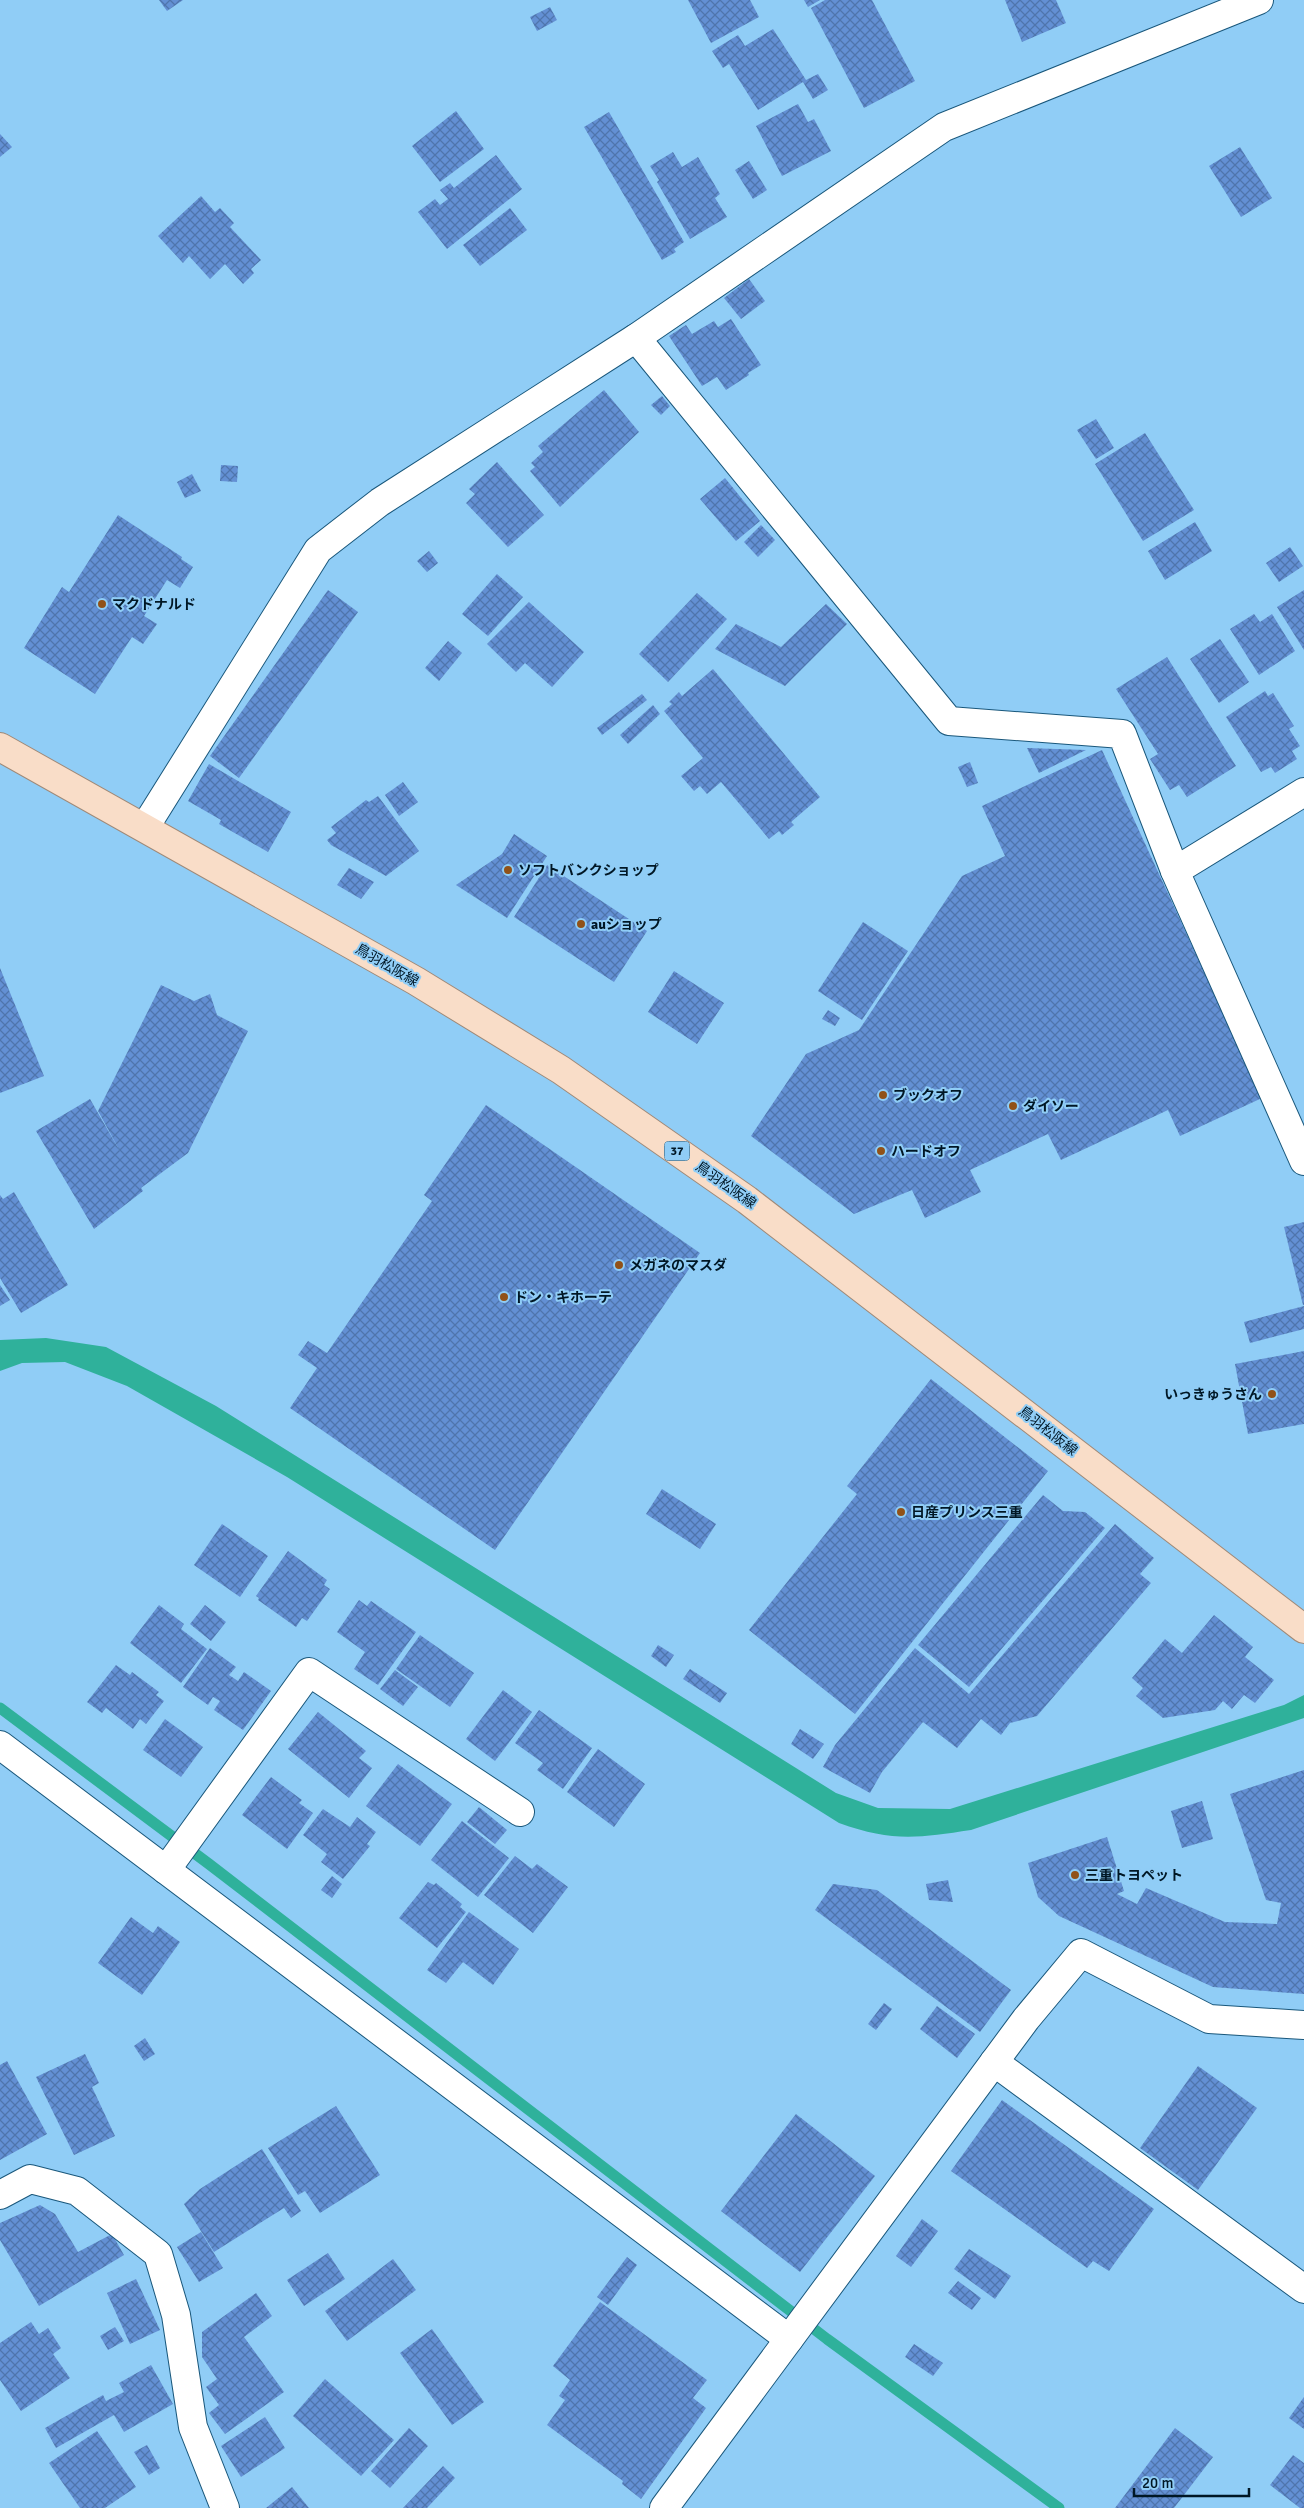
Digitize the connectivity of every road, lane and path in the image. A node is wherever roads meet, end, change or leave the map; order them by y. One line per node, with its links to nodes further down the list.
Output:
1 (1259, 0): 2 (street)
2 (636, 338): 5 (street); 6 (street)
3 (0, 747): 5 (main road, 鳥羽松阪線 / 37)
4 (1304, 792): 6 (street)
5 (145, 827): 8 (main road, 鳥羽松阪線 / 37)
6 (1175, 871): 7 (street)
7 (1304, 1161)
8 (1304, 1629)
9 (0, 1745): 11 (street)
10 (520, 1812): 11 (street)
11 (169, 1865): 16 (street)
12 (1304, 2025): 13 (street)
13 (994, 2062): 15 (street); 16 (street)
14 (0, 2195): 17 (street)
15 (1304, 2289)
16 (790, 2337): 18 (street)
17 (225, 2508)
18 (664, 2508)

